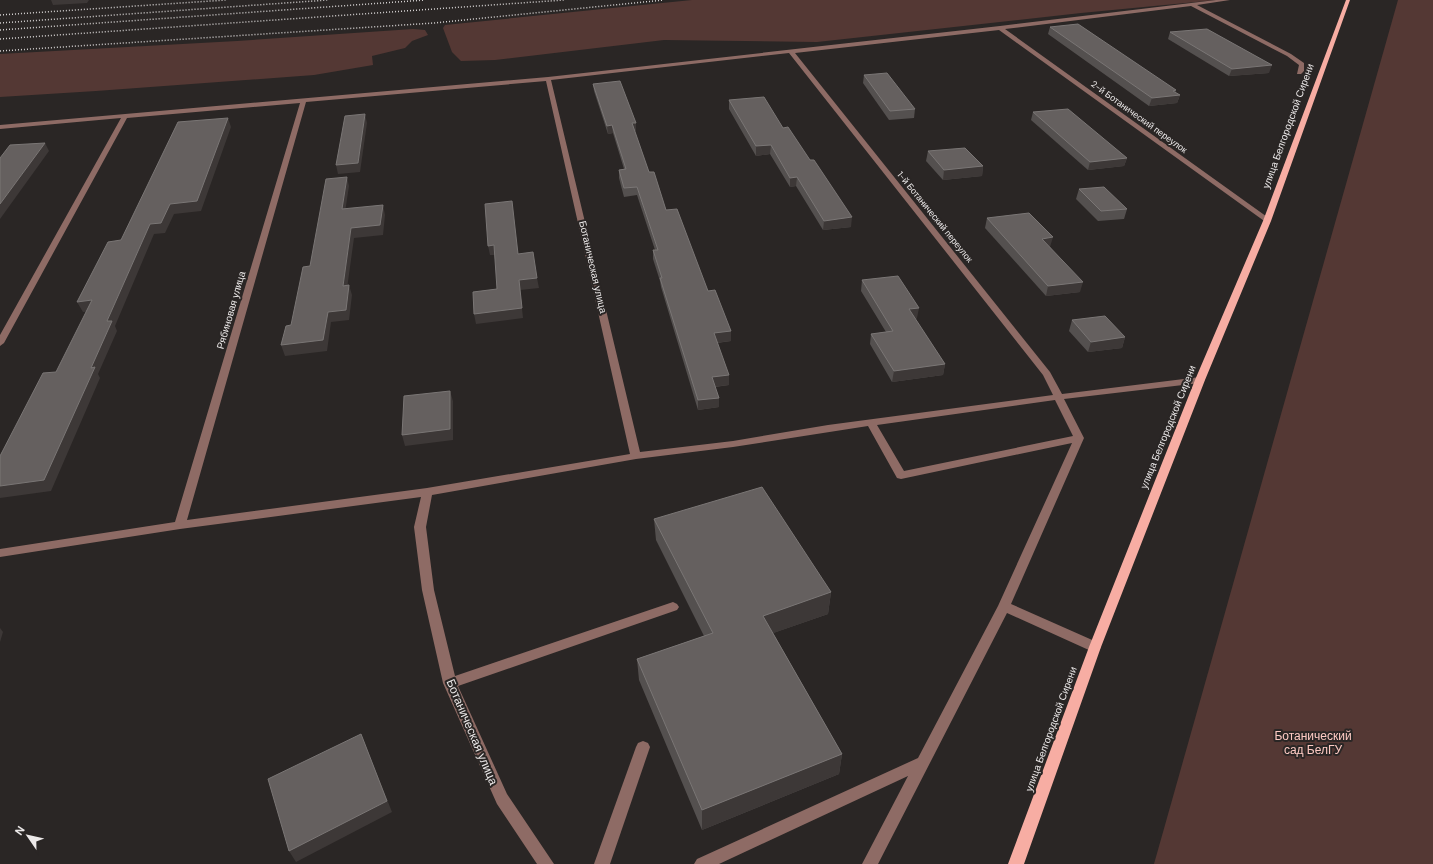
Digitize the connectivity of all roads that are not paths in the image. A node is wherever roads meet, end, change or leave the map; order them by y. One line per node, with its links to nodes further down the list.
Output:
1 (1228, 0): 3 (street)
2 (1348, 0): 11 (main road, улица Белгородской Сирени)
3 (1193, 5): 4 (street); 6 (street)
4 (1000, 28): 5 (street); 11 (street, 2-й Ботанический переулок)
5 (791, 52): 7 (street); 14 (street, 1-й Ботанический переулок)
6 (1299, 73)
7 (548, 78): 8 (street); 17 (street, Ботаническая улица)
8 (304, 101): 9 (street); 19 (street, Рябиновая улица)
9 (125, 116): 10 (street); 12 (street)
10 (0, 127)
11 (1267, 221): 13 (main road, улица Белгородской Сирени)
12 (0, 343)
13 (1200, 380): 14 (street); 23 (main road, улица Белгородской Сирени)
14 (1059, 397): 15 (street); 16 (street, 1-й Ботанический переулок)
15 (871, 422): 16 (street); 17 (street)
16 (1079, 438): 21 (street)
17 (636, 456): 18 (street)
18 (427, 492): 19 (street); 24 (street, Ботаническая улица)
19 (180, 525): 20 (street)
20 (0, 553)
21 (1004, 606): 23 (street); 26 (street)
22 (673, 607): 24 (street)
23 (1095, 647): 31 (main road, улица Белгородской Сирени)
24 (450, 683): 27 (street, Ботаническая улица)
25 (643, 747): 28 (street)
26 (922, 763): 29 (street); 30 (street)
27 (546, 864)
28 (602, 864)
29 (702, 864)
30 (870, 864)
31 (1016, 864)

